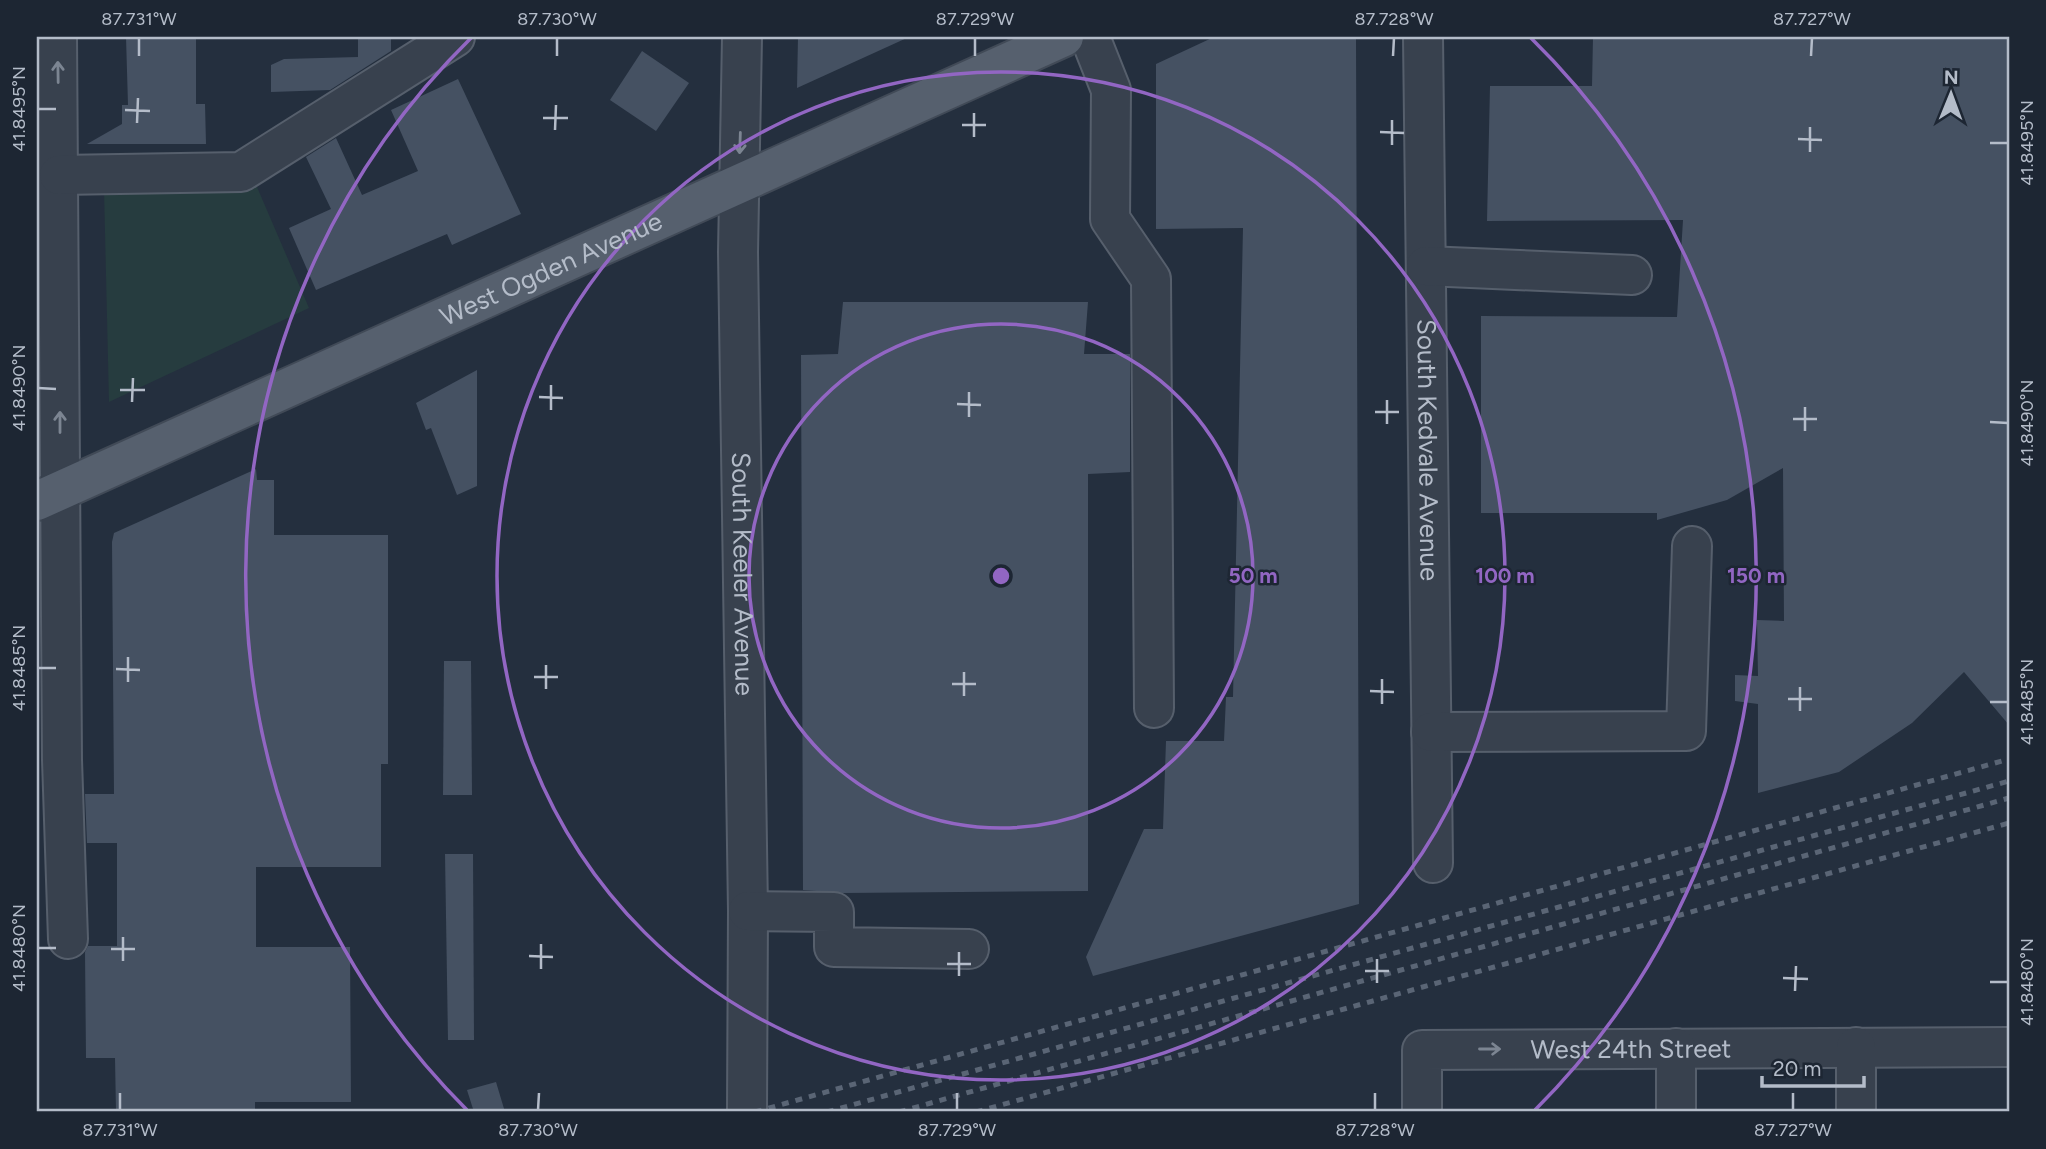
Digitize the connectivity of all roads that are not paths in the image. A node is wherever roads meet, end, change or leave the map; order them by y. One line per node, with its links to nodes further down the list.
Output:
1 (58, 37): 8 (street, one-way to 1)
2 (455, 37): 7 (street)
3 (742, 37): 9 (street, South Keeler Avenue, one-way to 9)
4 (1064, 37): 9 (main road, West Ogden Avenue)
5 (1090, 37): 15 (street)
6 (1423, 37): 10 (street, South Kedvale Avenue)
7 (408, 52): 8 (street)
8 (59, 174): 11 (street)
9 (739, 183): 13 (main road, West Ogden Avenue); 19 (street, South Keeler Avenue)
10 (1426, 266): 12 (street); 16 (street, South Kedvale Avenue)
11 (48, 273): 13 (street, one-way to 11)
12 (1632, 275)
13 (48, 496): 17 (street)
14 (1692, 547): 16 (street)
15 (1154, 708)
16 (1431, 732): 18 (street, South Kedvale Avenue)
17 (50, 767): 20 (street)
18 (1433, 863)
19 (748, 911): 21 (street); 25 (street, South Keeler Avenue)
20 (68, 939)
21 (969, 949)
22 (1856, 1047): 23 (street, West 24th Street); 24 (street, West 24th Street); 28 (street)
23 (2009, 1047)
24 (1676, 1048): 26 (street, West 24th Street, one-way to 24); 27 (street)
25 (747, 1112)
26 (1422, 1112)
27 (1676, 1112)
28 (1856, 1112)

